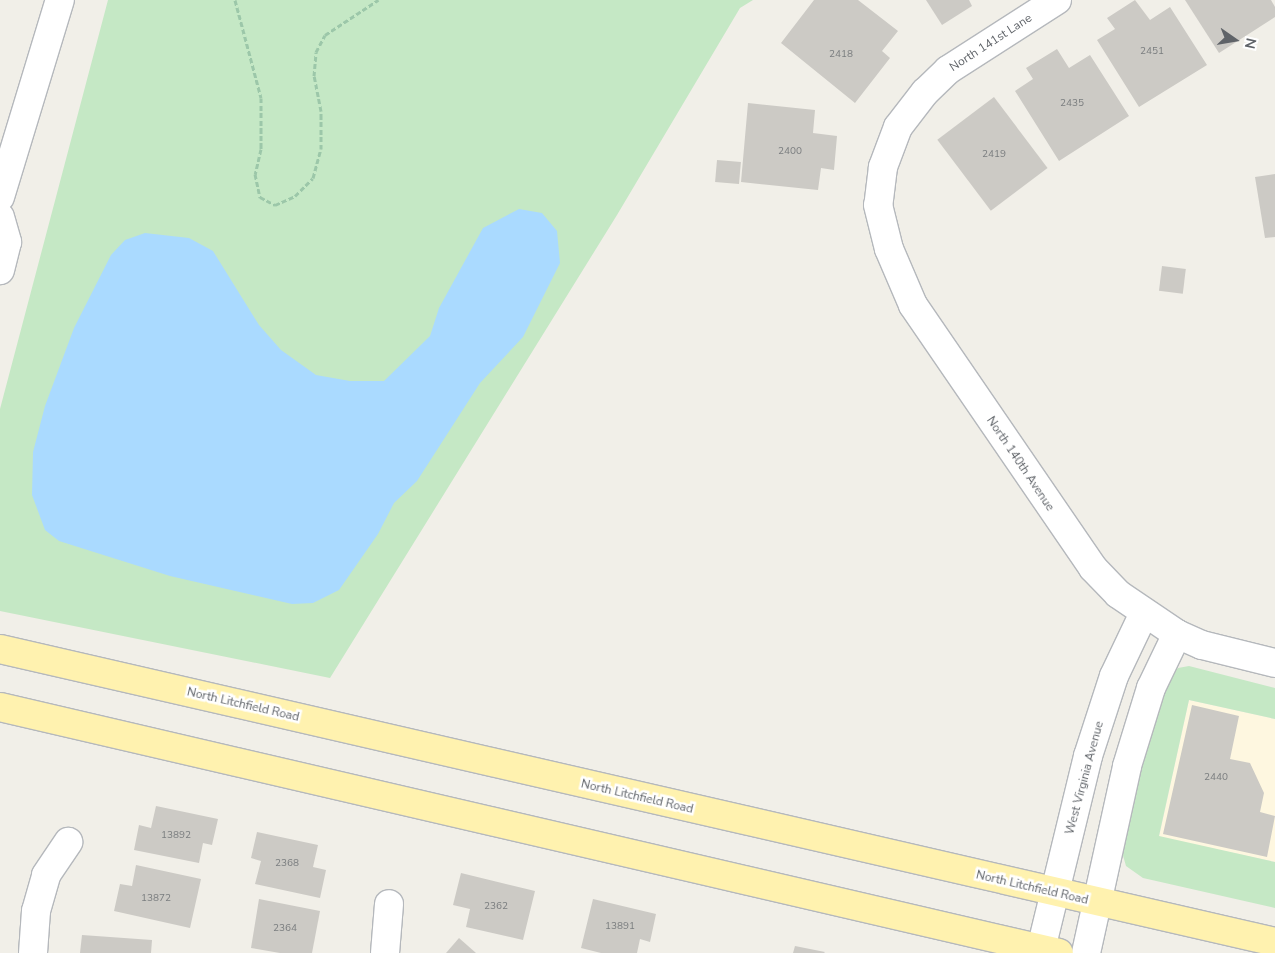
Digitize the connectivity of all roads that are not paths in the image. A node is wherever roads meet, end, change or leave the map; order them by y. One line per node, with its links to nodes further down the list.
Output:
1 (60, 0): 4 (street)
2 (1057, 0): 3 (street, North 141st Lane)
3 (883, 167): 7 (street, North 140th Avenue)
4 (0, 197)
5 (0, 217): 6 (street)
6 (0, 270)
7 (1144, 613): 8 (street, North 140th Avenue); 13 (street, West Virginia Avenue)
8 (1177, 634): 10 (street, North 140th Avenue); 14 (street)
9 (0, 649): 13 (main road, North Litchfield Road)
10 (1275, 663)
11 (0, 707): 17 (main road)
12 (68, 842): 18 (street)
13 (1055, 893): 14 (main road, North Litchfield Road); 17 (street, West Virginia Avenue)
14 (1097, 903): 16 (main road, North Litchfield Road); 20 (street)
15 (389, 904): 19 (street)
16 (1275, 942)
17 (1050, 951)
18 (34, 953)
19 (384, 953)
20 (1086, 953)

